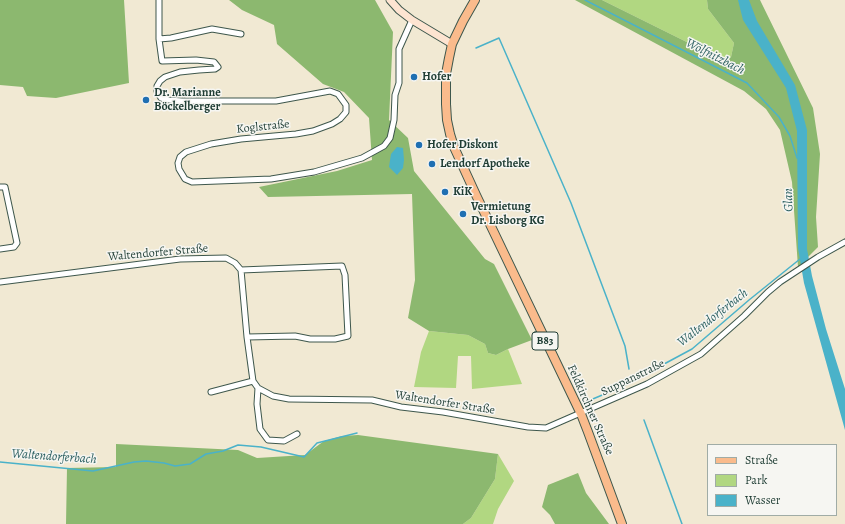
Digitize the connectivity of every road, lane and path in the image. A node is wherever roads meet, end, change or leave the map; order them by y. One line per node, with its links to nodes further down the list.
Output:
1 (159, 0): 6 (street, Koglstraße)
2 (390, 0): 4 (street)
3 (475, 0): 7 (main road, B83)
4 (412, 20): 6 (street, Koglstraße); 7 (street)
5 (241, 34): 6 (street)
6 (159, 39)
7 (452, 44): 17 (main road, Feldkirchner Straße / B83)
8 (0, 187): 10 (street)
9 (845, 242): 17 (street, Suppanstraße)
10 (0, 249)
11 (241, 270): 12 (street, Waltendorfer Straße); 13 (street, Waltendorfer Straße); 13 (street)
12 (0, 282)
13 (247, 337): 14 (street, Waltendorfer Straße)
14 (253, 381): 15 (street, Waltendorfer Straße); 16 (street)
15 (258, 388): 17 (street, Waltendorfer Straße); 18 (street)
16 (211, 392)
17 (581, 414): 19 (main road, Feldkirchner Straße / B83)
18 (297, 434)
19 (622, 524)

